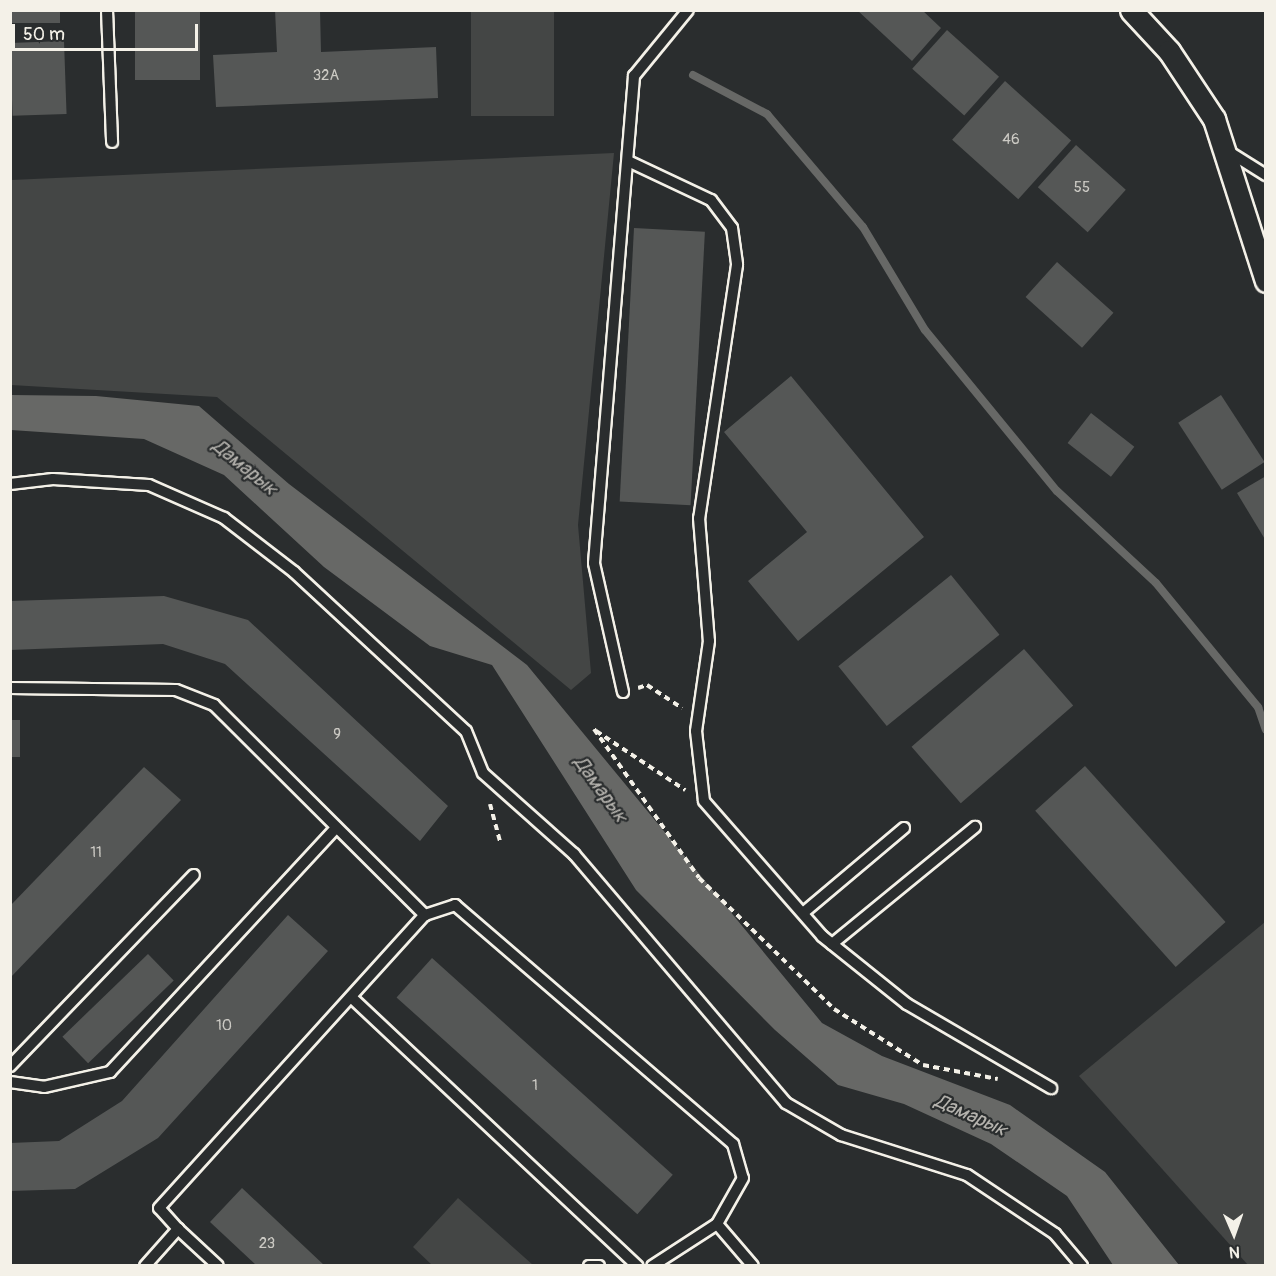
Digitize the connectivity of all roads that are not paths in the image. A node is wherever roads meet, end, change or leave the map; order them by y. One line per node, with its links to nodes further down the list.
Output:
1 (107, 10): 4 (lane)
2 (688, 10): 6 (lane)
3 (1131, 10): 5 (street)
4 (112, 142)
5 (1229, 152): 7 (lane); 8 (street)
6 (628, 161): 11 (lane); 16 (lane)
7 (1266, 175)
8 (1265, 281)
9 (10, 484): 32 (lane)
10 (10, 688): 13 (lane)
11 (623, 692)
12 (975, 827): 18 (lane)
13 (336, 828): 17 (lane); 21 (lane)
14 (904, 828): 16 (lane)
15 (194, 875): 20 (lane)
16 (803, 913): 18 (lane)
17 (425, 915): 19 (lane); 23 (lane)
18 (832, 944): 22 (lane)
19 (351, 997): 24 (lane); 29 (lane)
20 (10, 1066)
21 (10, 1082)
22 (1051, 1089)
23 (717, 1224): 30 (lane); 31 (lane)
24 (178, 1229): 25 (lane); 26 (lane)
25 (145, 1266)
26 (218, 1266)
27 (589, 1266): 28 (lane)
28 (598, 1266)
29 (637, 1266)
30 (652, 1266)
31 (753, 1266)
32 (1082, 1266)

